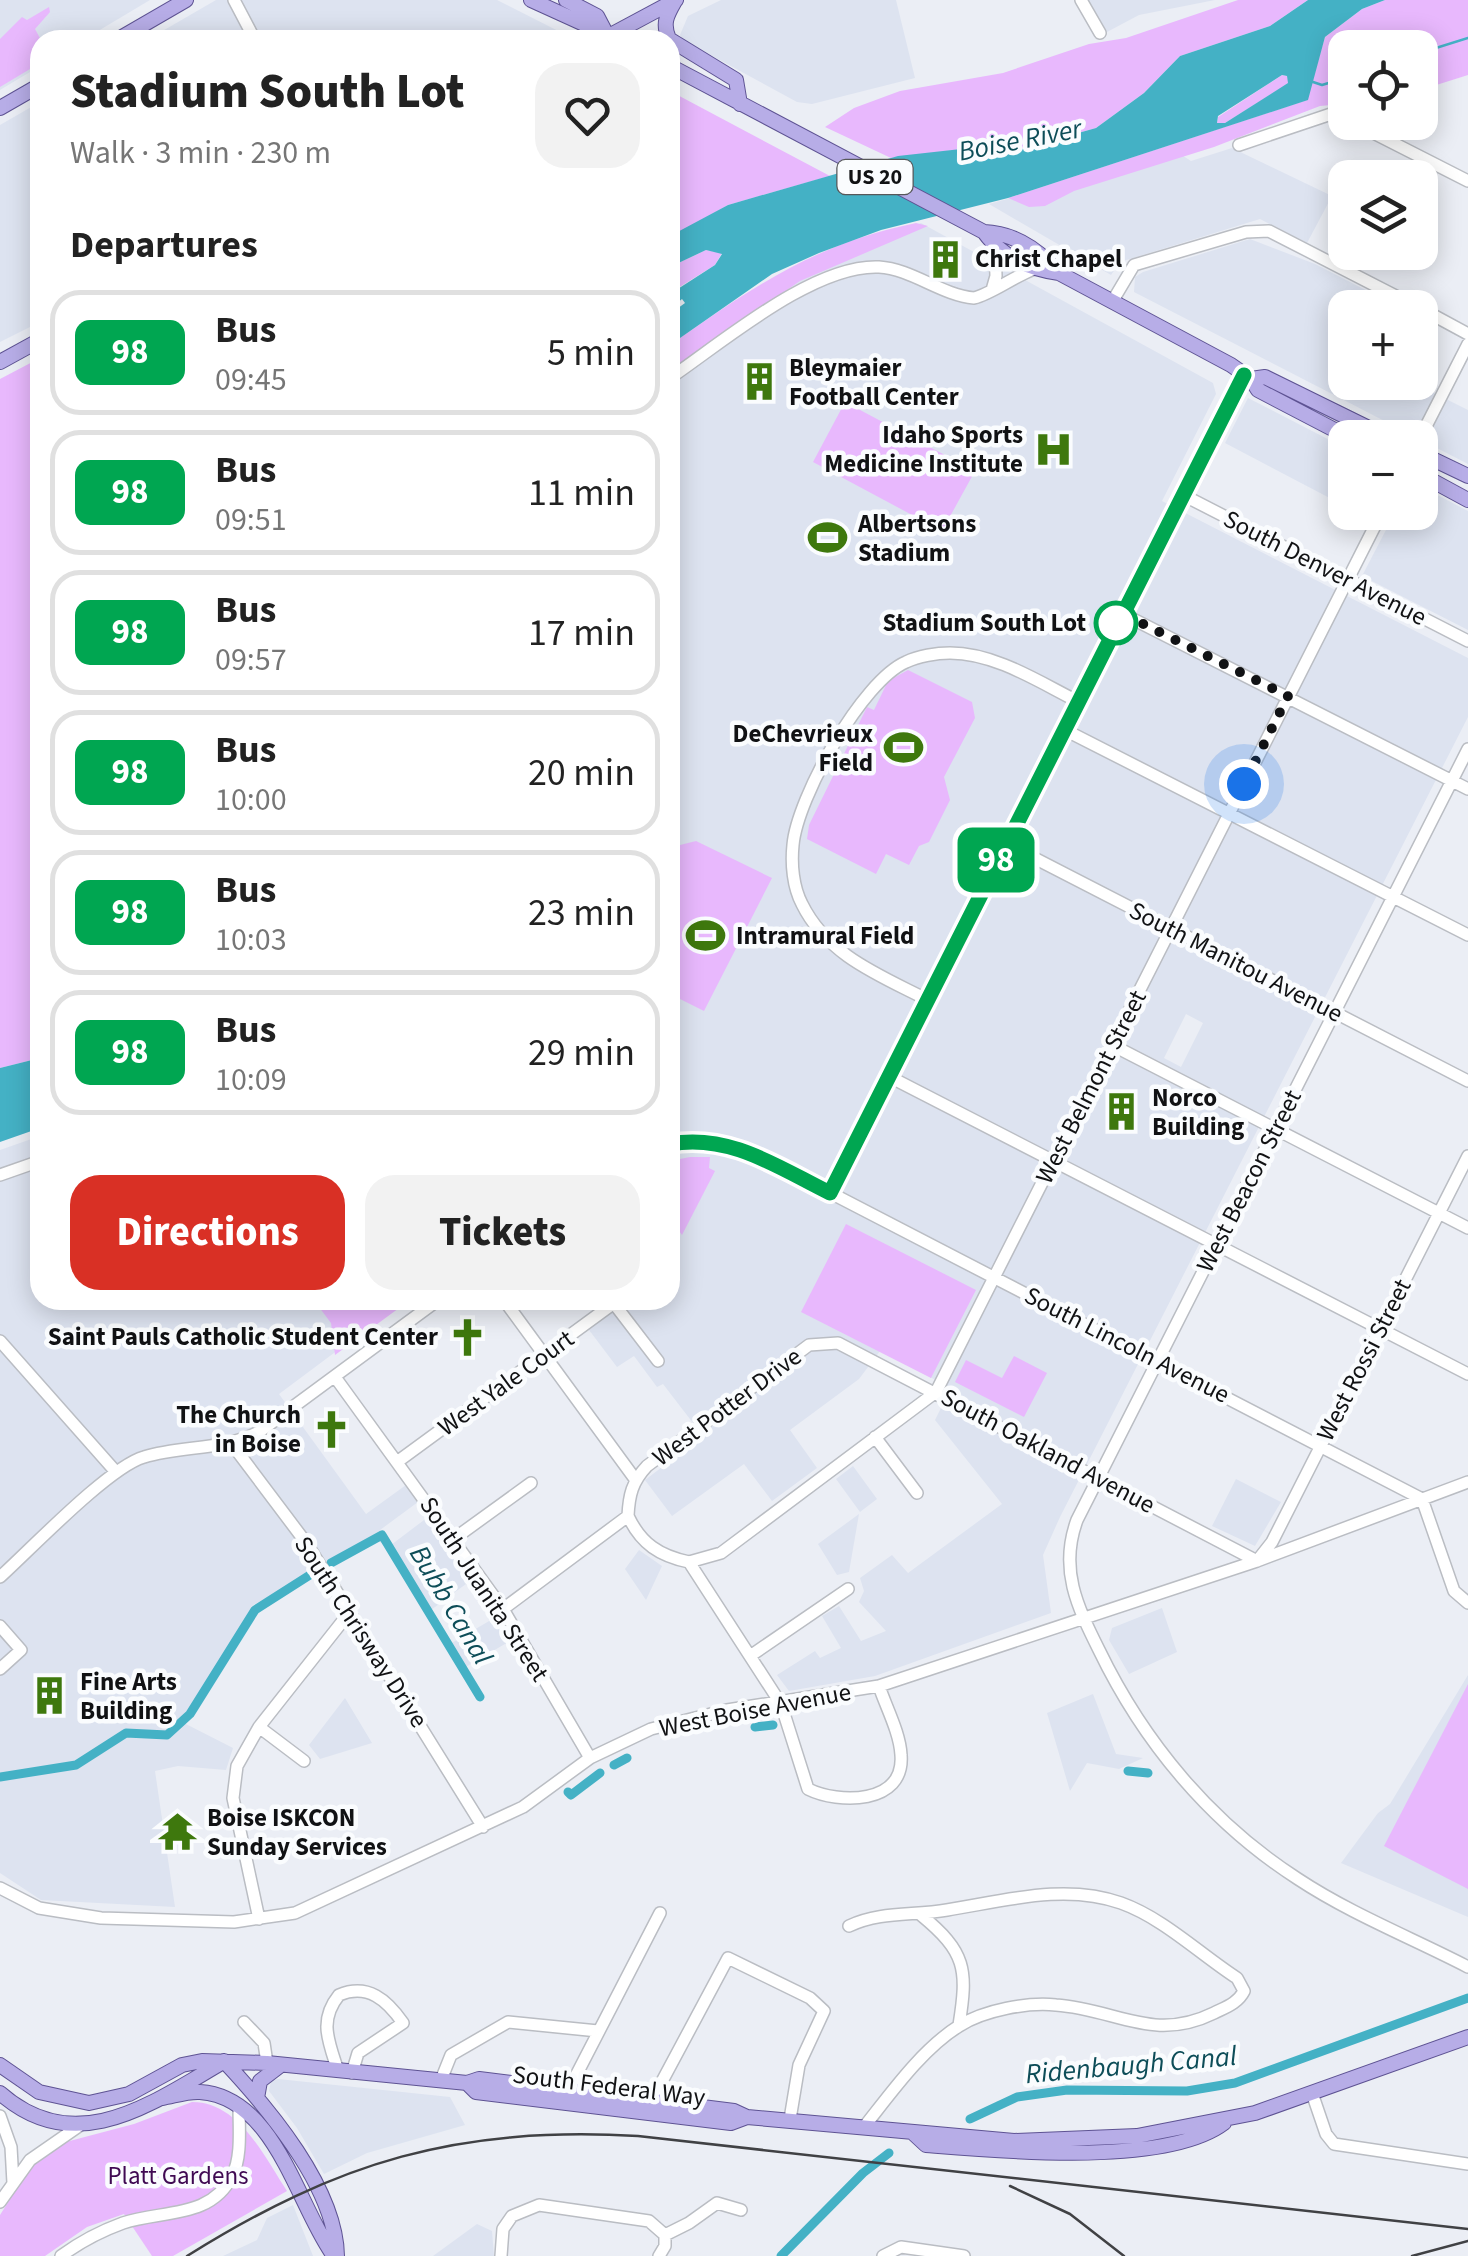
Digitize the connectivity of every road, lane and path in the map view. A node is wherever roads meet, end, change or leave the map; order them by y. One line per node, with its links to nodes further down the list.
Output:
1 (186, 0): 7 (main road)
2 (234, 0): 8 (street)
3 (531, 0): 9 (main road)
4 (566, 0): 10 (main road)
5 (676, 0): 11 (main road); 12 (main road)
6 (1081, 0): 13 (street)
7 (135, 30)
8 (250, 30)
9 (592, 30)
10 (605, 30)
11 (625, 30)
12 (667, 30)
13 (1100, 33)
14 (680, 46): 17 (main road)
15 (680, 71): 17 (main road, US 20)
16 (30, 91): 18 (main road)
17 (740, 104): 23 (main road, US 20)
18 (0, 108)
19 (1328, 115): 21 (street)
20 (1387, 140): 22 (street)
21 (1238, 145)
22 (1468, 181)
23 (984, 232): 24 (main road, US 20); 26 (main road)
24 (995, 247): 25 (main road, US 20); 27 (street)
25 (1034, 269): 26 (main road, US 20); 27 (street)
26 (1058, 273): 29 (main road, US 20)
27 (992, 290): 35 (street)
28 (1385, 290): 29 (street)
29 (1112, 302): 36 (main road, US 20)
30 (1438, 318): 31 (street)
31 (1468, 334)
32 (1468, 344): 38 (street)
33 (30, 346): 34 (main road)
34 (0, 362)
35 (680, 371)
36 (1248, 377): 37 (main road, US 20); 39 (main road, US 20); 43 (street)
37 (1351, 420)
38 (1429, 420)
39 (1328, 427)
40 (1438, 462): 41 (main road)
41 (1468, 476)
42 (1438, 484): 44 (main road)
43 (1182, 494): 46 (street, South Denver Avenue); 47 (street)
44 (1468, 500)
45 (1373, 530): 46 (street, West Belmont Street)
46 (1348, 579): 48 (street, South Denver Avenue); 49 (street, West Belmont Street)
47 (1121, 613): 49 (street); 50 (street)
48 (1468, 641)
49 (1288, 696): 53 (street); 55 (street, West Belmont Street)
50 (1077, 702): 51 (street); 60 (street)
51 (1063, 729): 55 (street); 56 (street)
52 (1468, 750): 53 (street, West Beacon Street)
53 (1452, 781): 54 (street); 57 (street, West Beacon Street)
54 (1468, 789)
55 (1229, 815): 57 (street); 58 (street, West Belmont Street)
56 (1005, 843): 58 (street, South Manitou Avenue); 60 (street)
57 (1393, 898): 59 (street); 61 (street, West Beacon Street)
58 (1171, 928): 61 (street, South Manitou Avenue); 62 (street, West Belmont Street)
59 (1468, 936)
60 (926, 999): 63 (street)
61 (1335, 1012): 64 (street, South Manitou Avenue); 65 (street, West Beacon Street)
62 (1112, 1045): 65 (street); 68 (street, West Belmont Street)
63 (888, 1076): 68 (street); 71 (street)
64 (1468, 1081)
65 (1276, 1128): 72 (street); 74 (street, West Beacon Street)
66 (680, 1143): 71 (street, South Lincoln Avenue)
67 (1468, 1156): 72 (street, West Rossi Street)
68 (1053, 1161): 74 (street); 75 (street, West Belmont Street)
69 (30, 1164): 70 (street)
70 (0, 1175)
71 (830, 1193): 75 (street, South Lincoln Avenue)
72 (1439, 1213): 73 (street); 80 (street, West Rossi Street)
73 (1468, 1228)
74 (1217, 1245): 80 (street); 85 (street, West Beacon Street)
75 (994, 1277): 85 (street, South Lincoln Avenue); 88 (street, West Belmont Street)
76 (424, 1310): 87 (street)
77 (511, 1310): 83 (street)
78 (603, 1310): 83 (street, West Yale Court)
79 (619, 1310): 84 (street, West Yale Court)
80 (1380, 1329): 86 (street); 91 (street, West Rossi Street)
81 (0, 1340): 93 (street)
82 (838, 1343): 88 (street, South Oakland Avenue); 95 (street, West Potter Drive)
83 (544, 1356): 92 (street, West Yale Court); 95 (street)
84 (658, 1361)
85 (1158, 1361): 91 (street, South Lincoln Avenue); 94 (street, West Beacon Street)
86 (1468, 1374)
87 (335, 1376): 90 (street); 92 (street, South Juanita Street)
88 (936, 1392): 89 (street, West Belmont Street); 94 (street, South Oakland Avenue)
89 (876, 1437): 98 (street); 103 (street, West Belmont Street)
90 (231, 1443): 93 (street); 108 (street, South Chrisway Drive)
91 (1321, 1446): 99 (street, South Lincoln Avenue); 102 (street, West Rossi Street)
92 (397, 1462): 101 (street, South Juanita Street)
93 (116, 1472): 104 (street)
94 (1098, 1478): 102 (street, South Oakland Avenue); 109 (street, West Beacon Street)
95 (635, 1479): 100 (street, West Potter Drive)
96 (1468, 1482): 99 (street, West Boise Avenue)
97 (531, 1483): 101 (street)
98 (917, 1493)
99 (1422, 1499): 102 (street, West Boise Avenue); 106 (street)
100 (628, 1516): 103 (street); 107 (street)
101 (456, 1538): 107 (street, South Juanita Street)
102 (1257, 1561): 109 (street, West Boise Avenue)
103 (689, 1562): 111 (street)
104 (0, 1577)
105 (848, 1588): 111 (street)
106 (1468, 1603)
107 (503, 1609): 116 (street, South Juanita Street)
108 (350, 1612): 115 (street); 118 (street, South Chrisway Drive)
109 (1084, 1619): 113 (street, West Boise Avenue); 124 (street, West Beacon Street)
110 (0, 1626): 112 (street)
111 (752, 1654): 114 (street)
112 (0, 1669)
113 (879, 1686): 114 (street, West Boise Avenue); 114 (street)
114 (781, 1704): 116 (street, West Boise Avenue)
115 (258, 1726): 117 (street); 122 (street)
116 (590, 1758): 118 (street, West Boise Avenue)
117 (304, 1762)
118 (483, 1826): 122 (street, West Boise Avenue)
119 (0, 1888): 122 (street, West Boise Avenue)
120 (660, 1913): 127 (street)
121 (921, 1915): 123 (street); 126 (street); 126 (street)
122 (259, 1919)
123 (850, 1926)
124 (1468, 1967)
125 (244, 2022): 130 (street)
126 (959, 2025): 146 (street)
127 (598, 2031): 133 (street); 136 (street)
128 (1468, 2037): 137 (main road, South Federal Way)
129 (224, 2061): 130 (main road, South Federal Way); 131 (main road, South Federal Way); 138 (main road); 139 (main road)
130 (274, 2064): 132 (main road, South Federal Way); 139 (main road)
131 (0, 2065)
132 (345, 2072): 132 (street); 133 (main road, South Federal Way)
133 (441, 2080): 134 (main road, South Federal Way)
134 (467, 2083): 136 (main road, South Federal Way); 143 (main road, South Federal Way)
135 (0, 2093): 145 (main road)
136 (567, 2093): 140 (main road, South Federal Way)
137 (1312, 2093): 146 (main road, South Federal Way); 147 (street)
138 (162, 2098): 141 (main road); 145 (main road)
139 (257, 2098): 153 (main road)
140 (650, 2102): 143 (main road, South Federal Way); 144 (street)
141 (240, 2107): 152 (street); 153 (main road)
142 (0, 2116): 148 (street)
143 (747, 2117): 144 (main road, South Federal Way)
144 (790, 2119): 146 (main road, South Federal Way)
145 (78, 2126): 148 (street)
146 (864, 2127)
147 (1468, 2164)
148 (13, 2183): 149 (street)
149 (0, 2202)
150 (741, 2210): 151 (street)
151 (665, 2235): 154 (street); 155 (street)
152 (61, 2256)
153 (335, 2256)
154 (500, 2256)
155 (658, 2256)
156 (883, 2256): 157 (street)
157 (964, 2256)

